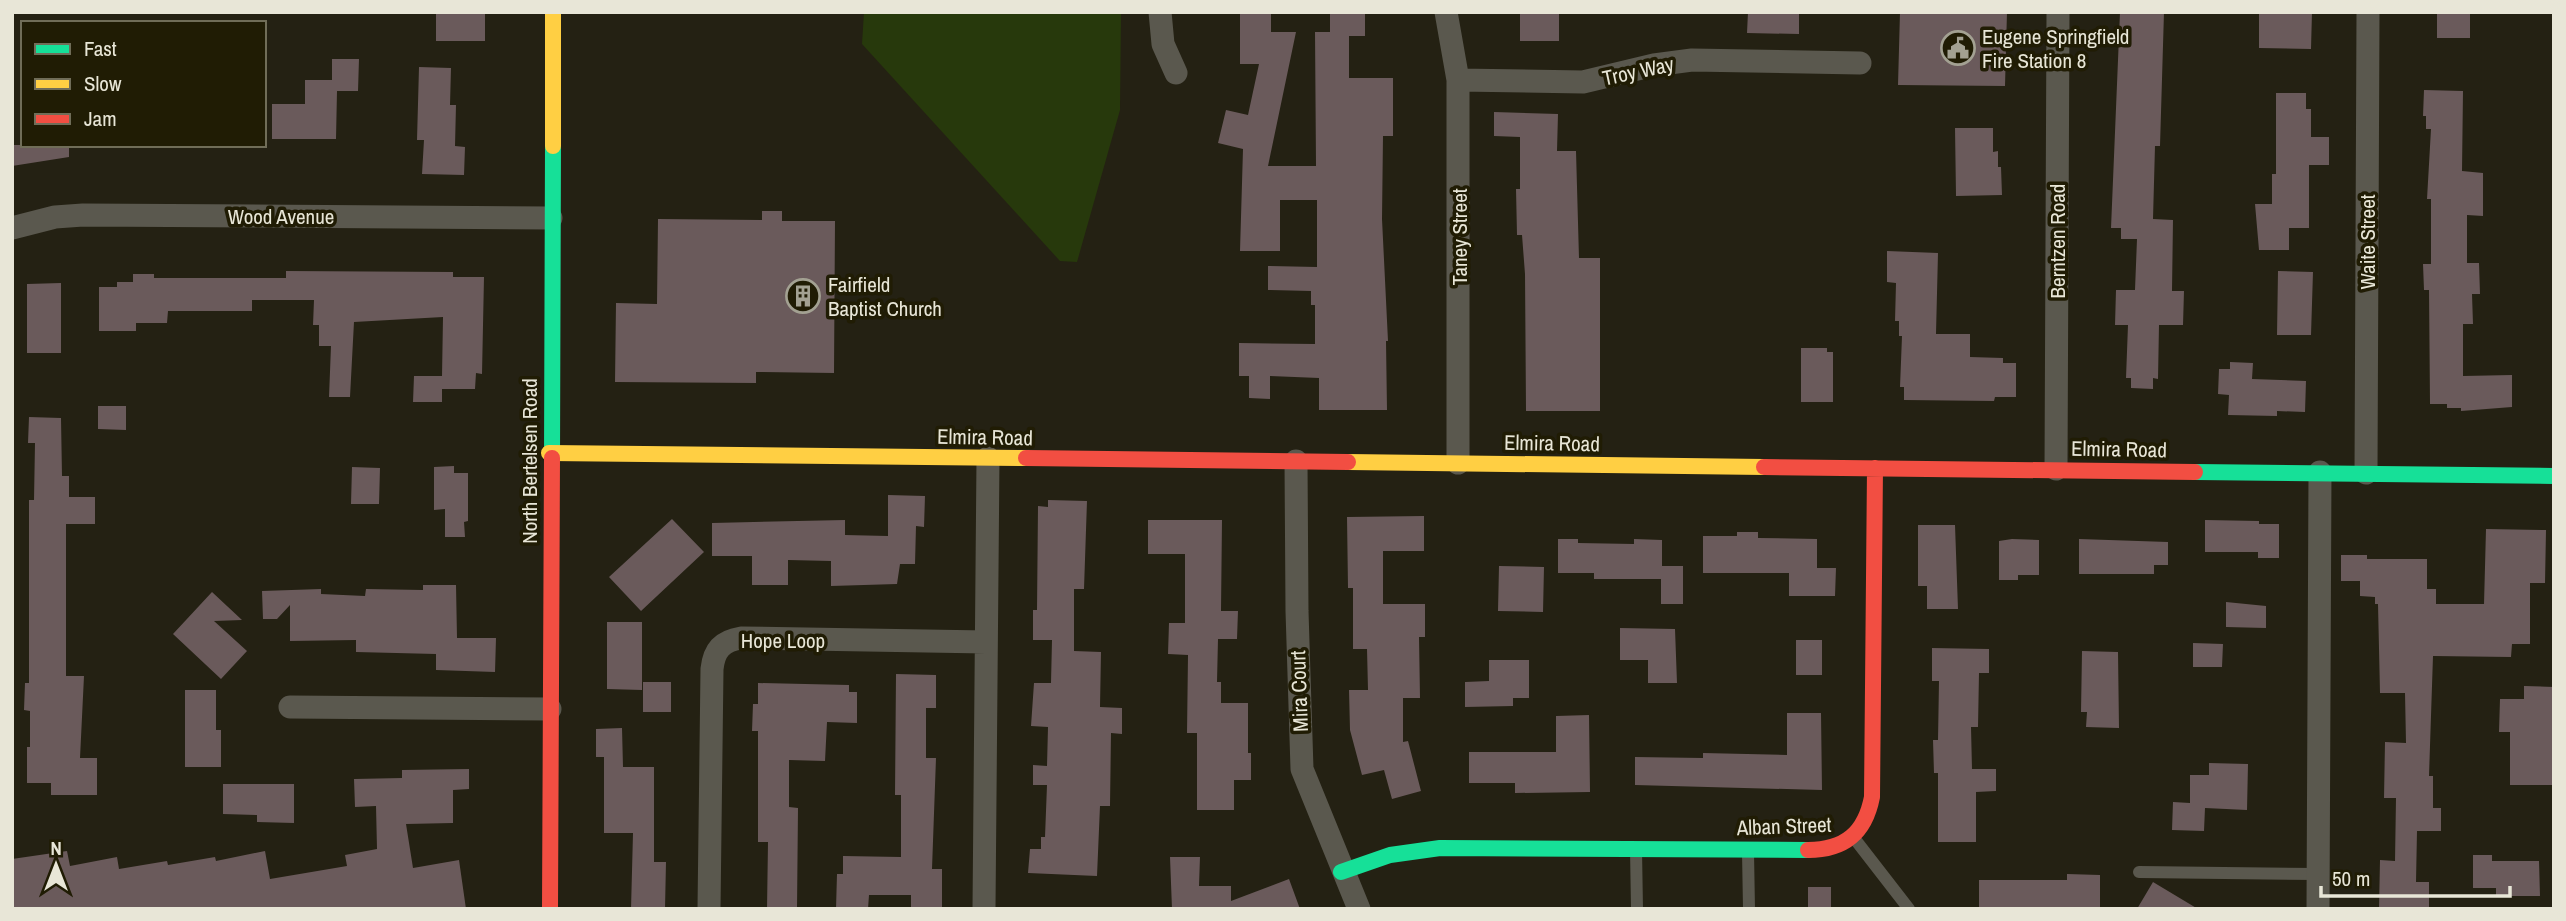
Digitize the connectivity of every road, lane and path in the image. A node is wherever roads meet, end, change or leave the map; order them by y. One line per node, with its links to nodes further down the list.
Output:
1 (552, 12): 9 (street, North Bertelsen Road)
2 (1160, 12): 7 (street)
3 (1447, 12): 8 (street, Taney Street)
4 (2058, 12): 16 (street, Berntzen Road)
5 (2368, 12): 18 (street, Waite Street)
6 (1860, 63): 8 (street, Troy Way)
7 (1176, 73)
8 (1458, 80): 14 (street, Taney Street)
9 (551, 218): 10 (street, Wood Avenue); 11 (street, North Bertelsen Road)
10 (12, 228)
11 (549, 453): 12 (street, Elmira Road); 22 (street, North Bertelsen Road)
12 (988, 458): 13 (street, Elmira Road); 20 (street)
13 (1296, 461): 14 (street, Elmira Road); 26 (street, Mira Court)
14 (1458, 463): 15 (street, Elmira Road)
15 (1875, 468): 16 (street, Elmira Road); 23 (street, Alban Street)
16 (2056, 469): 17 (street, Elmira Road)
17 (2319, 472): 18 (street, Elmira Road); 28 (street)
18 (2366, 473): 19 (street, Elmira Road)
19 (2554, 476)
20 (986, 642): 30 (street, Hope Loop); 31 (street)
21 (290, 707): 22 (street)
22 (550, 709): 29 (street, North Bertelsen Road)
23 (1854, 838): 25 (street, Alban Street); 35 (lane)
24 (1636, 849): 25 (street, Alban Street); 26 (street, Alban Street); 33 (lane)
25 (1748, 849): 34 (lane)
26 (1341, 872): 32 (street, Mira Court)
27 (2139, 872): 28 (lane)
28 (2318, 874): 36 (street)
29 (550, 909)
30 (709, 909)
31 (984, 909)
32 (1359, 909)
33 (1637, 909)
34 (1749, 909)
35 (1909, 909)
36 (2318, 909)

